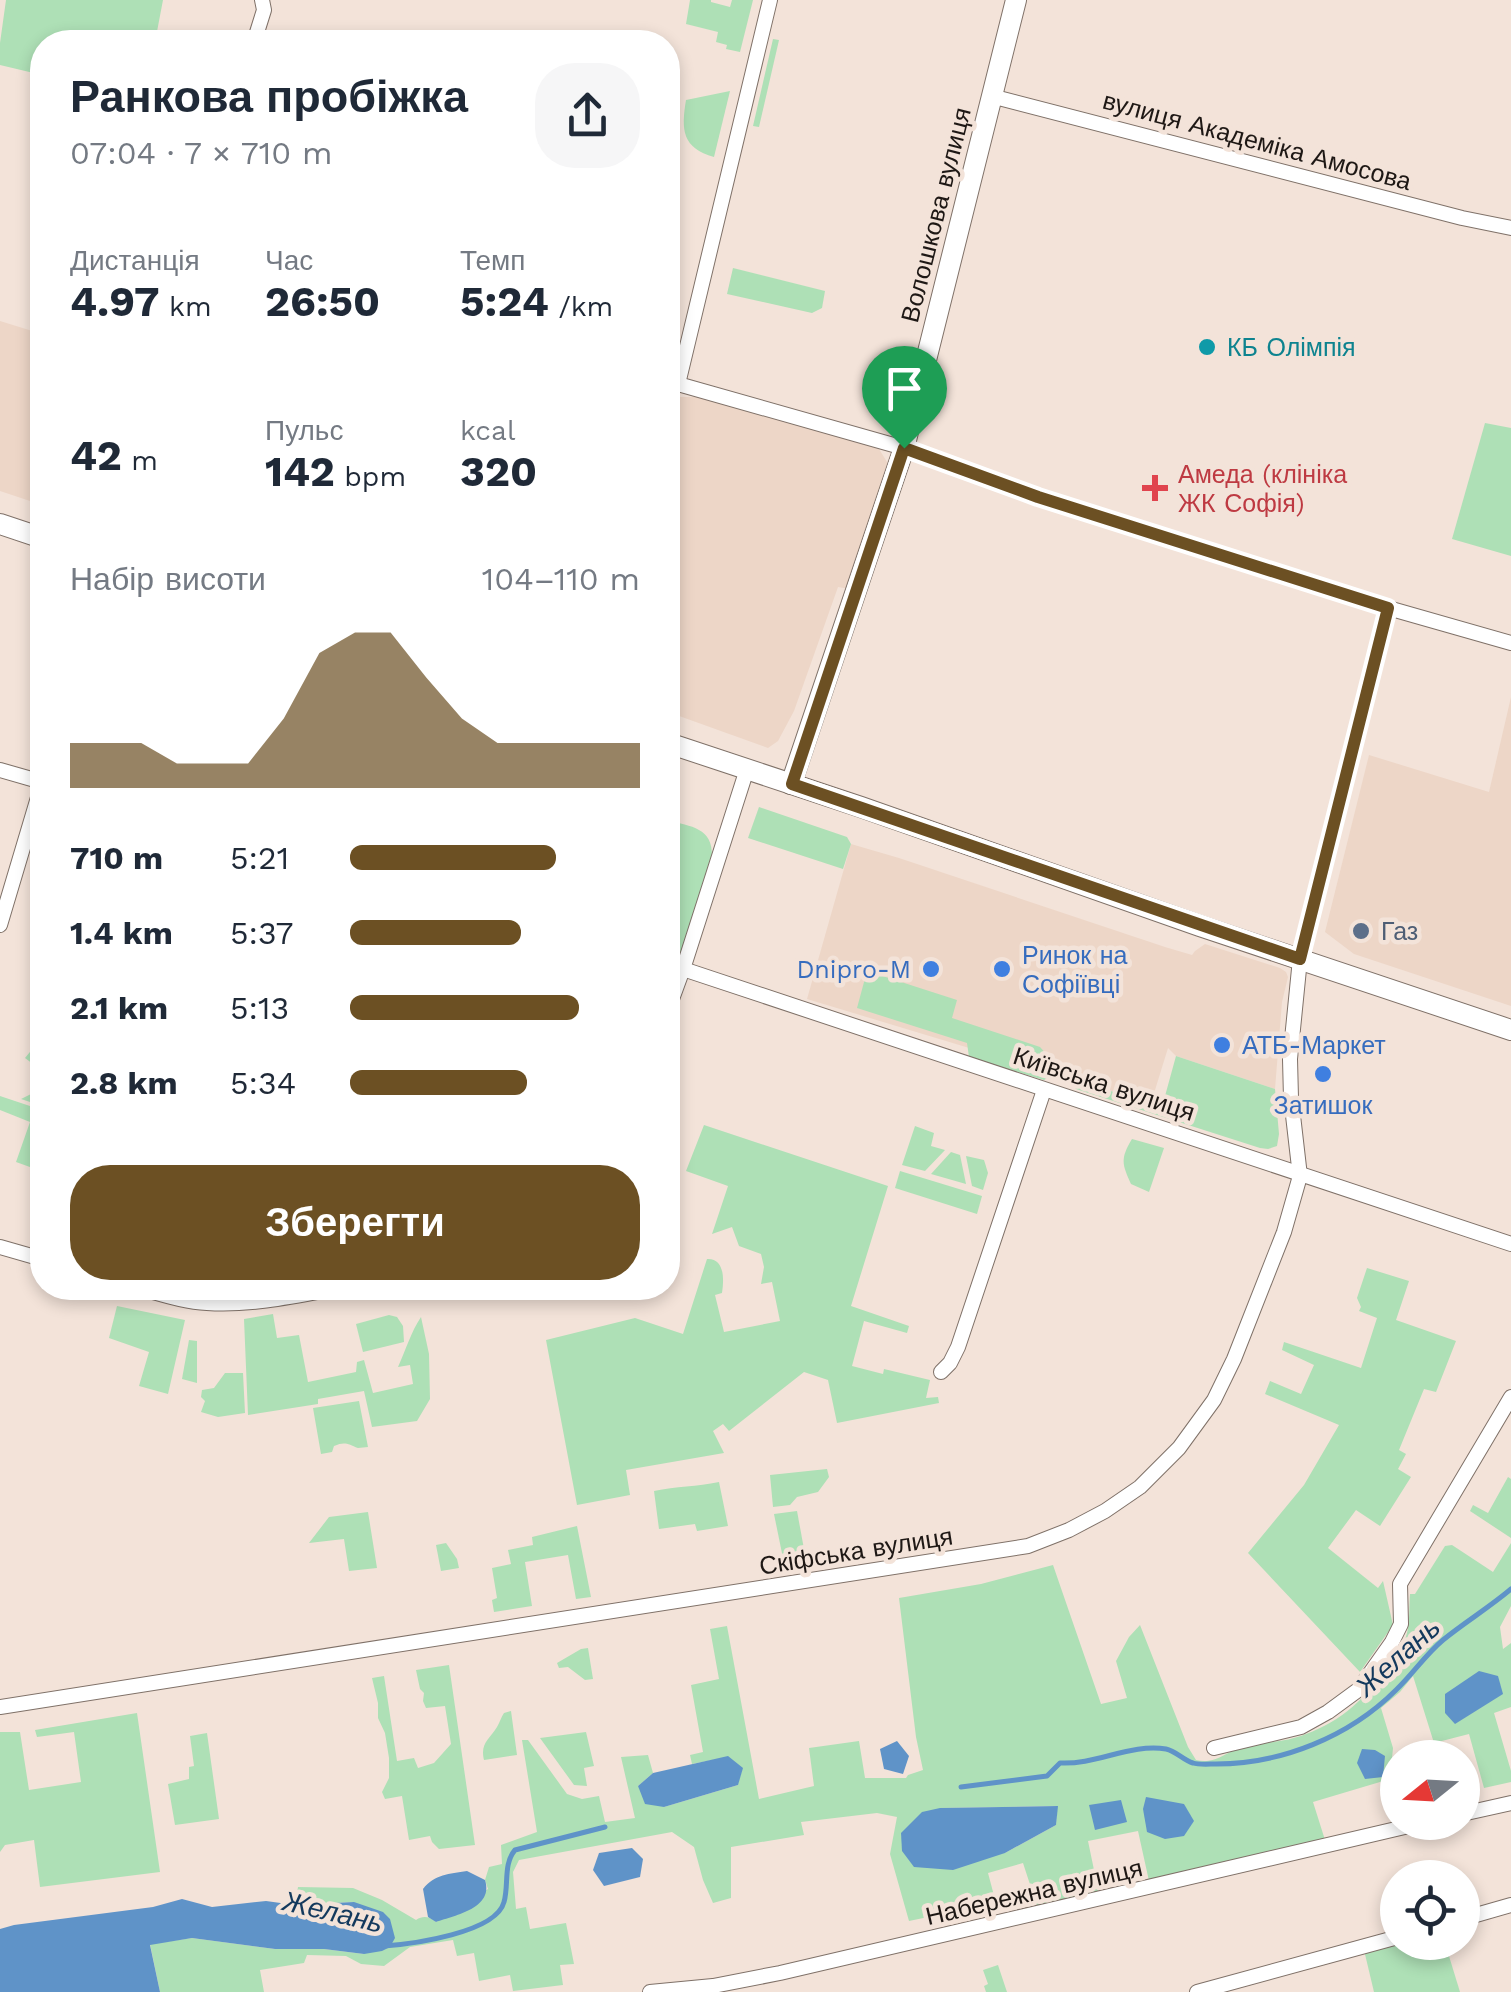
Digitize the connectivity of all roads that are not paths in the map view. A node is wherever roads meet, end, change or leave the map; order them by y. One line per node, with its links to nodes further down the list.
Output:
1 (262, 0): 4 (street)
2 (770, 0): 7 (street)
3 (1016, 0): 5 (main road, Волошкова вулиця)
4 (258, 30)
5 (992, 96): 6 (street, вулиця Академіка Амосова); 9 (main road, Волошкова вулиця)
6 (1511, 228)
7 (680, 357)
8 (680, 387): 9 (street)
9 (904, 448): 12 (street); 18 (main road, Волошкова вулиця)
10 (0, 524): 11 (main road)
11 (30, 534)
12 (1388, 608): 13 (street); 21 (street, Скіфська вулиця)
13 (1511, 643)
14 (680, 747): 15 (main road)
15 (747, 769): 18 (main road); 22 (street)
16 (0, 770): 17 (street)
17 (30, 779)
18 (792, 784): 21 (main road)
19 (30, 824): 20 (street)
20 (0, 925)
21 (1300, 959): 24 (main road); 26 (street, Скіфська вулиця)
22 (683, 970): 23 (street); 25 (street, Київська вулиця)
23 (680, 978)
24 (1511, 1030)
25 (1044, 1090): 26 (street, Київська вулиця); 32 (street)
26 (1300, 1176): 27 (street, Київська вулиця); 34 (street, Скіфська вулиця)
27 (1511, 1244)
28 (0, 1247): 29 (street)
29 (30, 1256)
30 (195, 1300): 31 (street)
31 (257, 1300)
32 (940, 1372)
33 (1511, 1397): 35 (street)
34 (0, 1707)
35 (1214, 1748)
36 (1511, 1803): 37 (street)
37 (1480, 1810)
38 (1380, 1833): 42 (street, Набережна вулиця)
39 (1511, 1905): 40 (street)
40 (1480, 1914)
41 (1380, 1941): 44 (street)
42 (695, 1990): 43 (street, Набережна вулиця)
43 (650, 1992)
44 (1197, 1992)

